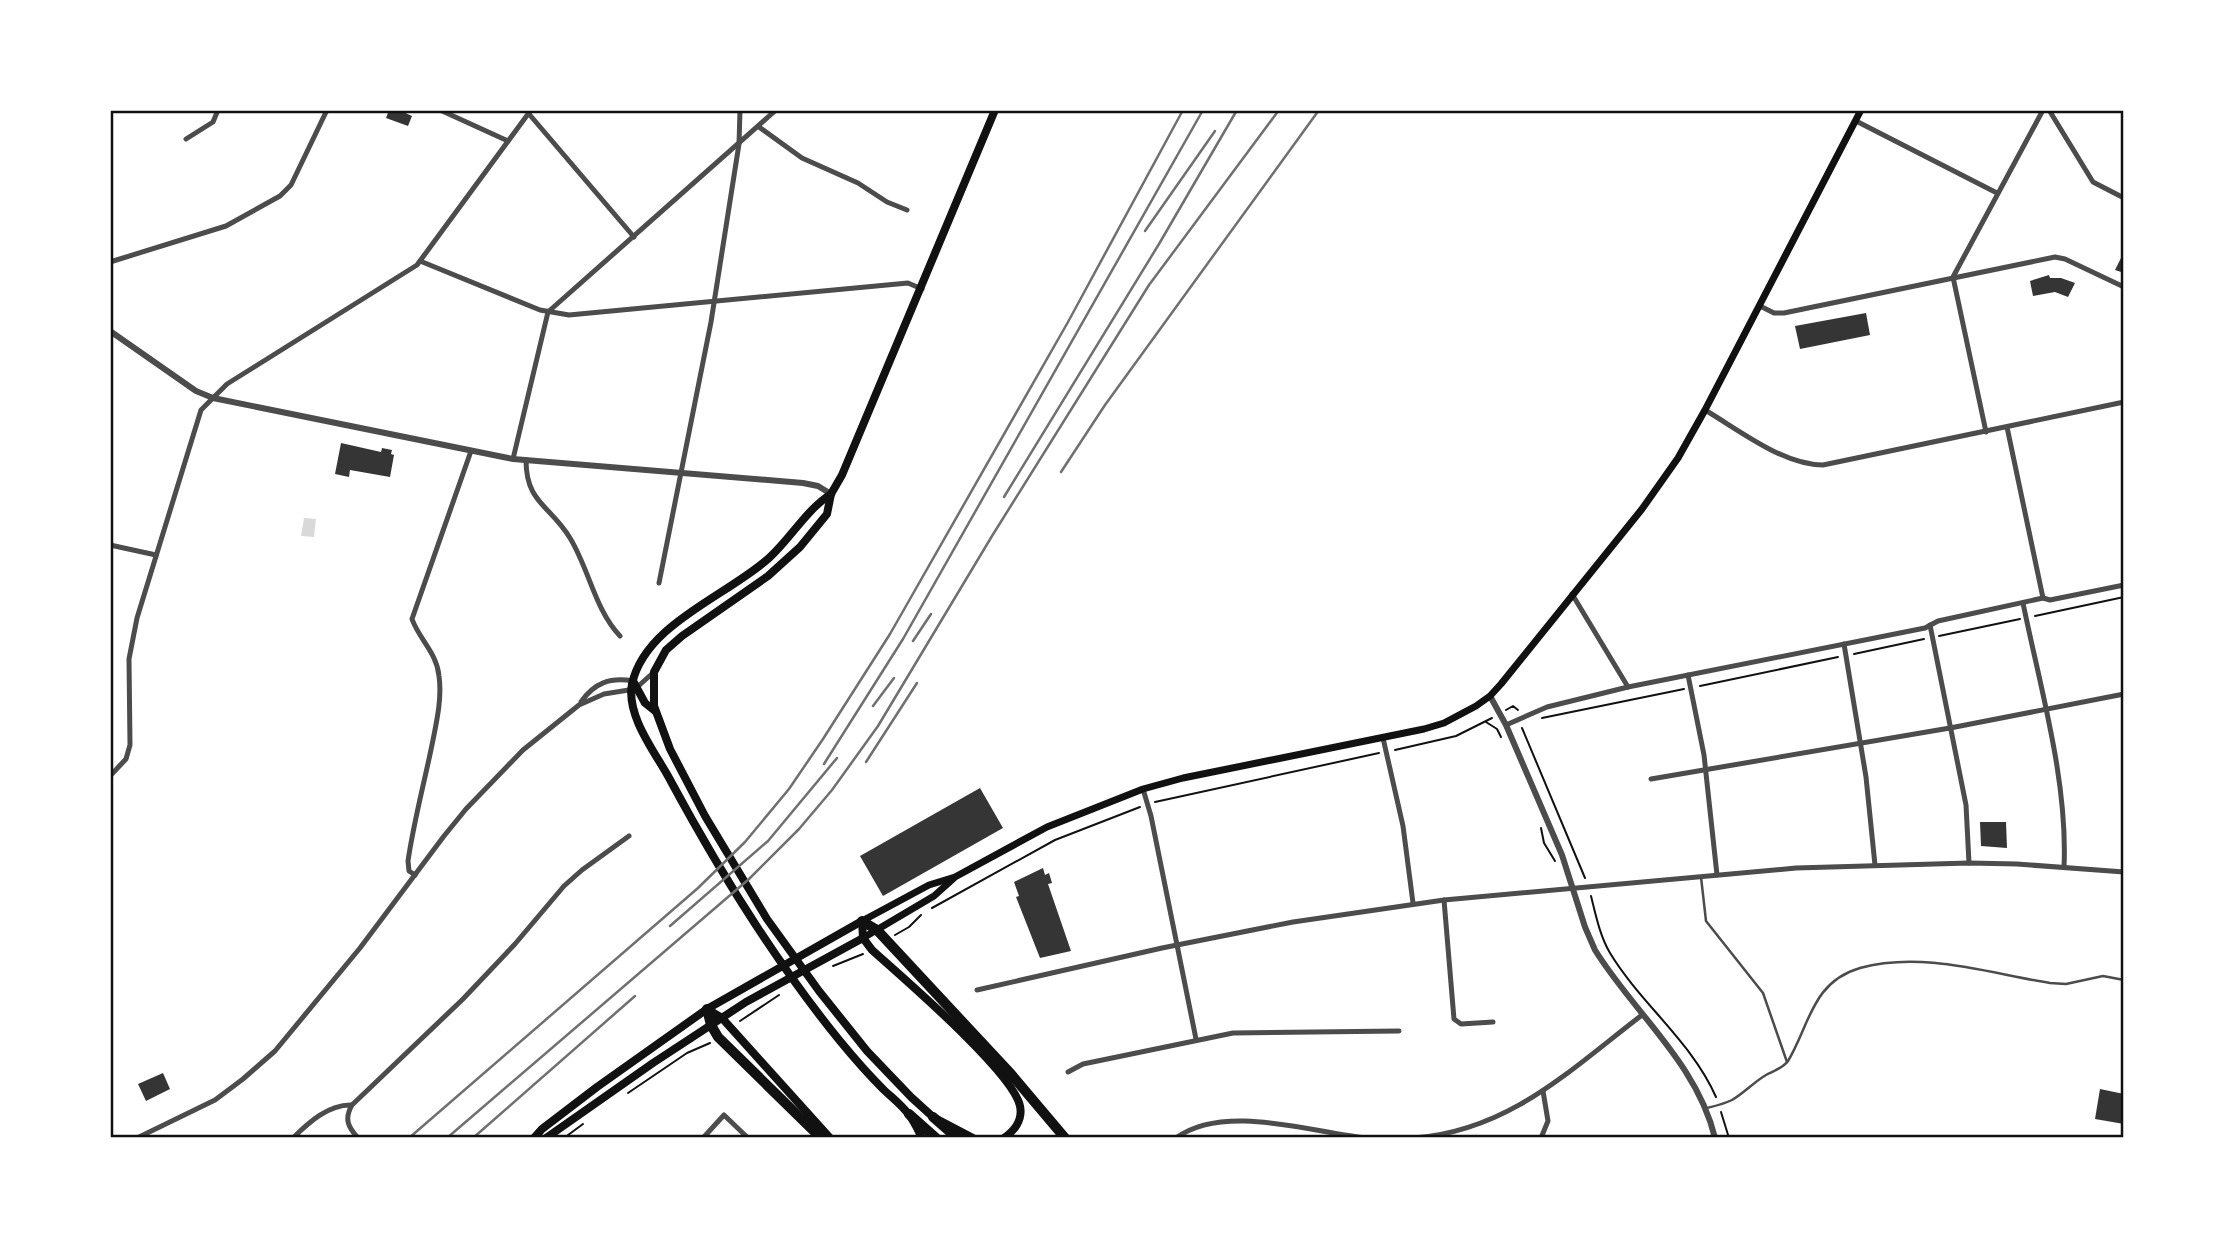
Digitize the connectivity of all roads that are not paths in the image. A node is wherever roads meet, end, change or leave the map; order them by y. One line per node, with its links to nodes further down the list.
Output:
1 (218, 110): 13 (street)
2 (327, 110): 21 (street)
3 (440, 110): 14 (street)
4 (740, 110): 15 (street)
5 (776, 110): 12 (street)
6 (1861, 110): 11 (main road)
7 (2043, 110): 16 (street)
8 (2049, 110): 17 (street)
9 (530, 112): 14 (street); 19 (street)
10 (993, 112): 24 (main road)
11 (1856, 121): 16 (street); 26 (main road)
12 (759, 127): 15 (street); 18 (street)
13 (186, 139)
14 (508, 141): 20 (street)
15 (739, 144): 19 (street); 25 (street)
16 (1997, 194): 22 (street)
17 (2124, 198)
18 (907, 210)
19 (634, 237): 27 (street)
20 (420, 261): 27 (street); 29 (street)
21 (110, 262)
22 (1953, 277): 23 (street); 26 (street); 33 (street)
23 (2124, 287)
24 (922, 289): 25 (street); 38 (main road)
25 (713, 301): 27 (street); 37 (street)
26 (1760, 306): 31 (main road)
27 (548, 312): 35 (street)
28 (110, 331): 29 (street)
29 (214, 398): 34 (street); 40 (street)
30 (2124, 402): 32 (street)
31 (1705, 410): 33 (street); 43 (main road)
32 (2007, 427): 33 (street); 44 (street)
33 (1986, 432)
34 (471, 451): 35 (street); 72 (street)
35 (513, 459): 36 (street)
36 (526, 460): 37 (street); 47 (street)
37 (680, 471): 38 (street); 41 (street)
38 (831, 494): 49 (main road); 51 (main road)
39 (110, 545): 40 (street)
40 (156, 555): 63 (street)
41 (659, 583)
42 (2124, 585): 44 (street)
43 (1572, 594): 52 (street); 54 (main road)
44 (2043, 598): 45 (street)
45 (2023, 603): 46 (street); 56 (street)
46 (1930, 625): 48 (street); 59 (street)
47 (620, 636)
48 (1844, 644): 50 (street); 61 (street)
49 (654, 672): 51 (street); 57 (main road)
50 (1688, 675): 52 (street); 62 (street)
51 (634, 686): 55 (street); 55 (street); 57 (main road); 96 (main road)
52 (1628, 687): 58 (street)
53 (2124, 694): 56 (street)
54 (1490, 696): 58 (street); 60 (main road)
55 (579, 705): 72 (street)
56 (2044, 709): 59 (street); 69 (street)
57 (655, 711): 97 (main road)
58 (1506, 724): 75 (street)
59 (1950, 728): 61 (street); 67 (street)
60 (1383, 738): 65 (main road); 77 (street)
61 (1861, 743): 62 (street); 68 (street)
62 (1706, 770): 64 (street); 71 (street)
63 (110, 776)
64 (1651, 779)
65 (1143, 789): 73 (main road); 81 (street)
66 (629, 836): 94 (street)
67 (1969, 863): 68 (street); 69 (street)
68 (1875, 865): 71 (street)
69 (2064, 867): 70 (street)
70 (2124, 872)
71 (1717, 875): 74 (street)
72 (415, 876): 98 (street)
73 (955, 877): 78 (main road); 79 (main road)
74 (1701, 877): 75 (street); 91 (lane)
75 (1574, 888): 76 (street); 85 (street)
76 (1444, 900): 77 (street); 87 (street)
77 (1413, 904): 81 (street)
78 (862, 921): 79 (highway); 80 (main road); 84 (main road)
79 (877, 930): 80 (main road); 112 (highway)
80 (863, 937): 86 (main road); 111 (main road)
81 (1177, 945): 83 (street); 90 (street)
82 (2124, 980): 91 (lane)
83 (977, 990)
84 (707, 1009): 86 (main road); 88 (highway); 101 (main road)
85 (1642, 1015): 93 (street); 95 (street)
86 (722, 1018): 88 (main road); 106 (main road)
87 (1493, 1022)
88 (711, 1025): 102 (main road); 105 (highway)
89 (1399, 1031): 90 (street)
90 (1196, 1039): 92 (street)
91 (1787, 1063): 95 (lane)
92 (1068, 1072)
93 (1543, 1091): 115 (street); 116 (street)
94 (352, 1105): 99 (street); 100 (street)
95 (1707, 1108): 117 (street)
96 (909, 1114): 107 (main road); 108 (highway)
97 (933, 1117): 109 (highway); 110 (main road)
98 (137, 1138)
99 (293, 1138)
100 (358, 1138)
101 (534, 1138)
102 (547, 1138)
103 (702, 1138): 104 (street)
104 (748, 1138)
105 (821, 1138)
106 (830, 1138)
107 (922, 1138)
108 (936, 1138)
109 (957, 1138)
110 (973, 1138)
111 (1004, 1138)
112 (1065, 1138)
113 (1176, 1138): 114 (street)
114 (1365, 1138)
115 (1414, 1138)
116 (1541, 1138)
117 (1714, 1138)

